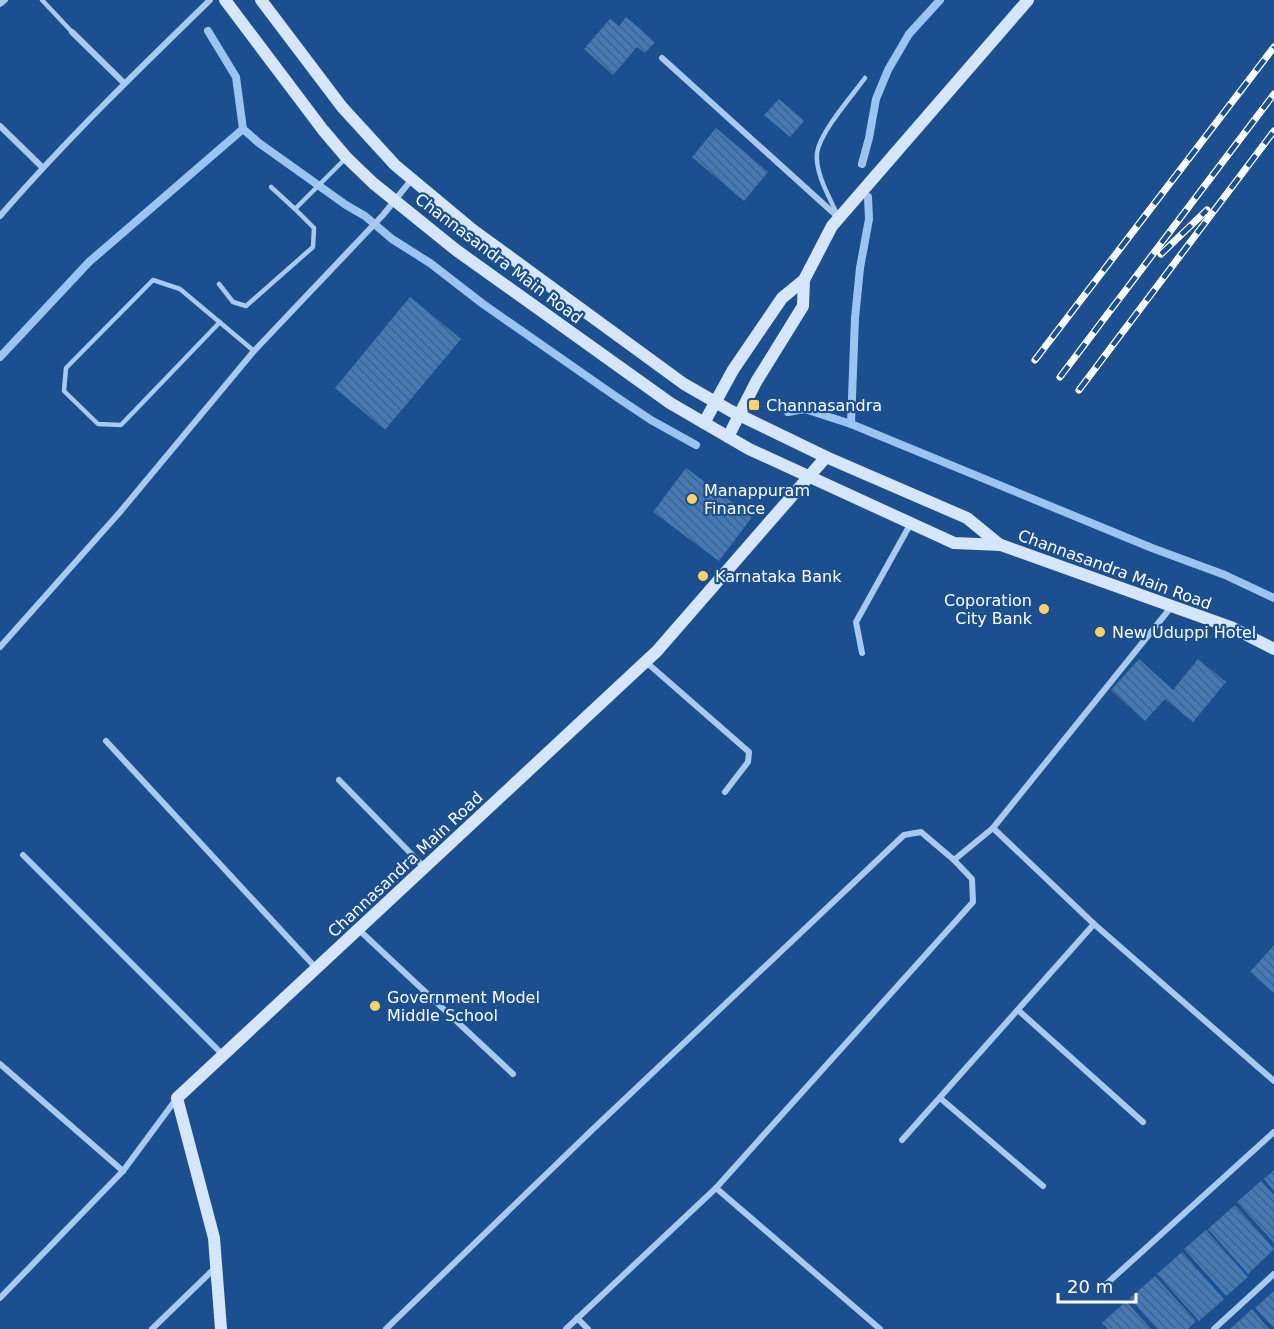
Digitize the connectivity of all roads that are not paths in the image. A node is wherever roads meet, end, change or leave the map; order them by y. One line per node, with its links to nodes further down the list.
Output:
1 (5, 0): 7 (street)
2 (42, 0): 8 (lane)
3 (210, 0): 11 (street)
4 (225, 0): 13 (main road, Channasandra Main Road)
5 (261, 0): 15 (main road, Channasandra Main Road)
6 (1028, 0): 20 (main road)
7 (0, 4)
8 (72, 32): 11 (street)
9 (662, 58): 20 (street)
10 (866, 78): 20 (lane)
11 (124, 83): 14 (street)
12 (0, 126): 14 (street)
13 (346, 157): 17 (main road, Channasandra Main Road); 18 (lane)
14 (42, 167): 19 (street)
15 (412, 179): 17 (street); 25 (main road, Channasandra Main Road)
16 (271, 187): 18 (lane)
17 (395, 201): 24 (street); 27 (main road, Channasandra Main Road)
18 (295, 209): 22 (lane)
19 (0, 216)
20 (839, 218): 21 (main road)
21 (804, 280): 25 (main road); 26 (main road)
22 (219, 284)
23 (220, 322): 23 (lane); 24 (lane)
24 (254, 351): 34 (street)
25 (716, 402): 26 (main road, Channasandra Main Road); 27 (main road)
26 (740, 415): 28 (main road); 29 (main road, Channasandra Main Road)
27 (704, 423): 28 (main road, Channasandra Main Road)
28 (728, 437): 30 (main road, Channasandra Main Road)
29 (826, 457): 30 (main road); 32 (main road, Channasandra Main Road)
30 (810, 476): 31 (main road, Channasandra Main Road); 37 (main road, Channasandra Main Road)
31 (911, 522): 32 (main road, Channasandra Main Road); 36 (street)
32 (1001, 545): 33 (main road, Channasandra Main Road)
33 (1172, 606): 35 (main road, Channasandra Main Road); 41 (street)
34 (0, 647)
35 (1274, 649)
36 (862, 653)
37 (646, 662): 40 (street); 44 (main road, Channasandra Main Road)
38 (106, 741): 47 (street)
39 (339, 780): 44 (street)
40 (725, 792)
41 (993, 828): 43 (street); 45 (street)
42 (23, 855): 49 (street)
43 (954, 860): 60 (street); 68 (street)
44 (425, 868): 46 (main road, Channasandra Main Road)
45 (1094, 924): 48 (street); 52 (street)
46 (358, 929): 47 (main road, Channasandra Main Road); 51 (street)
47 (316, 969): 49 (main road, Channasandra Main Road)
48 (1017, 1010): 54 (street); 55 (street)
49 (224, 1055): 53 (main road, Channasandra Main Road)
50 (0, 1065): 58 (street)
51 (513, 1074)
52 (1274, 1081)
53 (177, 1098): 58 (street); 61 (main road)
54 (940, 1098): 57 (street); 59 (street)
55 (1143, 1122)
56 (1274, 1132): 63 (street)
57 (902, 1140)
58 (123, 1171): 64 (street)
59 (1043, 1186)
60 (716, 1188): 65 (street); 71 (street)
61 (216, 1267): 66 (street); 67 (main road)
62 (1274, 1274): 72 (street)
63 (1103, 1287)
64 (0, 1298)
65 (578, 1318): 69 (street); 70 (street)
66 (152, 1329)
67 (221, 1329)
68 (386, 1329)
69 (566, 1329)
70 (588, 1329)
71 (880, 1329)
72 (1214, 1329)

